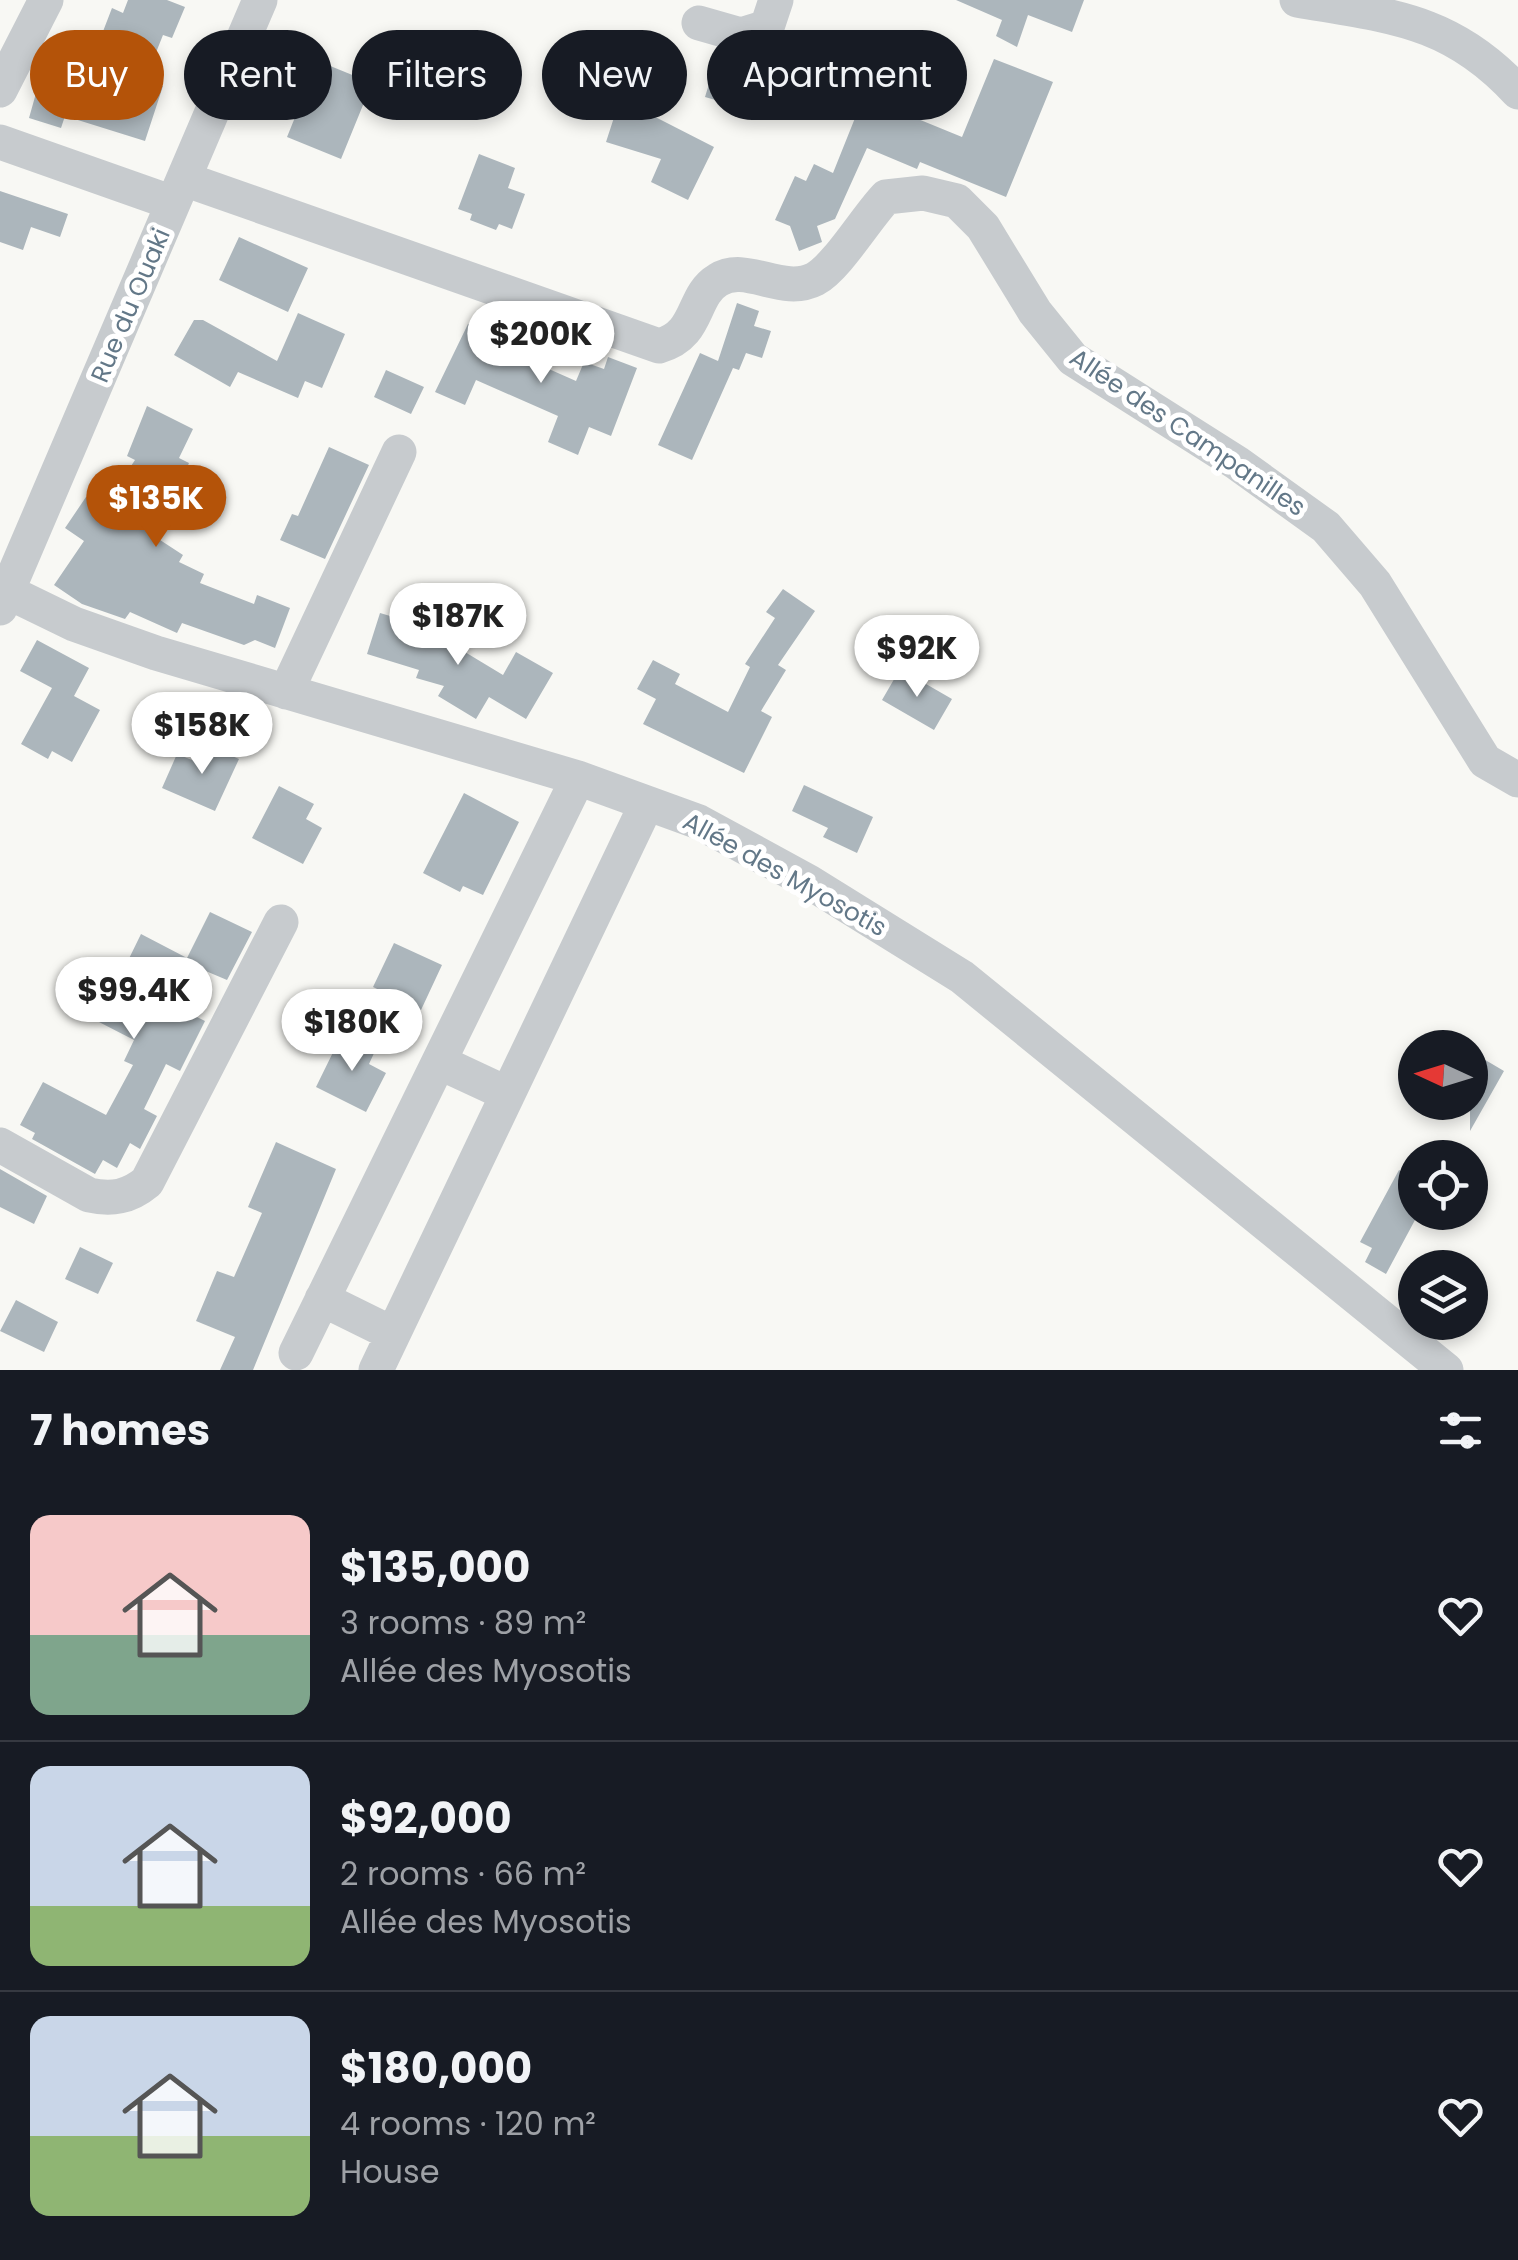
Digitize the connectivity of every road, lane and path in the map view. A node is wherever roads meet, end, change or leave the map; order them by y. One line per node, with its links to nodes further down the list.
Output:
1 (46, 0): 6 (street)
2 (260, 0): 9 (street, Rue du Ouaki)
3 (776, 0): 5 (street)
4 (1297, 0): 7 (street)
5 (698, 23)
6 (0, 90)
7 (1518, 92)
8 (0, 142): 9 (street)
9 (179, 191): 11 (street, Rue du Ouaki); 14 (street, Allée des Campanilles)
10 (399, 452): 12 (street)
11 (3, 596): 12 (street, Allée des Myosotis)
12 (286, 692): 13 (street, Allée des Myosotis)
13 (578, 778): 15 (street, Allée des Myosotis); 17 (street)
14 (1518, 780)
15 (647, 804): 18 (street); 24 (street, Allée des Myosotis)
16 (282, 922): 19 (street)
17 (439, 1062): 18 (street); 20 (street)
18 (508, 1094): 21 (street)
19 (0, 1145)
20 (322, 1299): 21 (street); 22 (street)
21 (393, 1334): 23 (street)
22 (296, 1353)
23 (376, 1370)
24 (1446, 1370)

